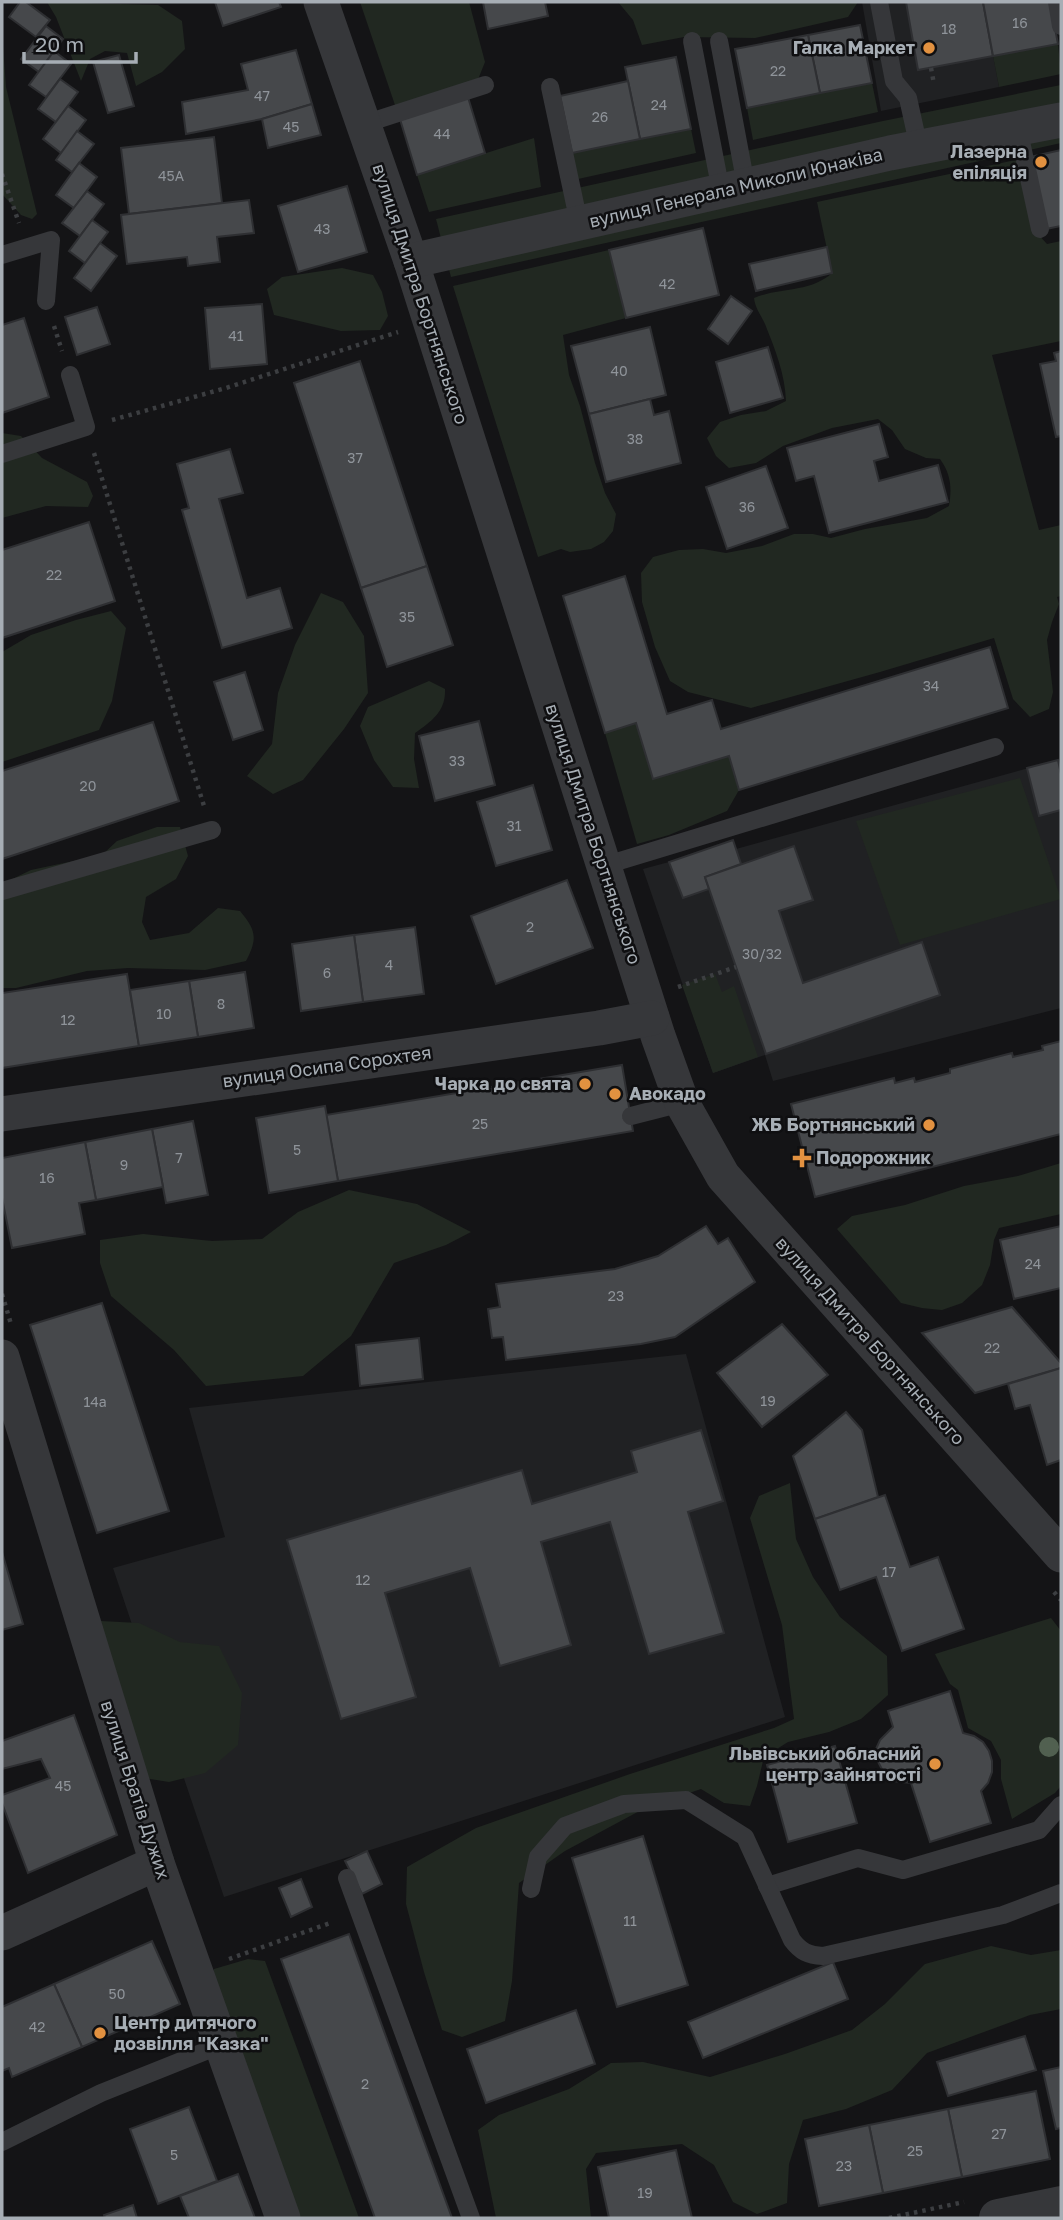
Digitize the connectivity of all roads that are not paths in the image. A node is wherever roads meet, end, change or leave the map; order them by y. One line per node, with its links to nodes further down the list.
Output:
1 (321, 2): 10 (street, вулиця Дмитра Бортнянського)
2 (878, 2): 12 (lane)
3 (1057, 2): 4 (lane)
4 (1061, 26)
5 (692, 41): 13 (lane)
6 (719, 41): 13 (lane)
7 (485, 85): 10 (lane)
8 (550, 87): 14 (lane)
9 (1061, 120): 11 (street, вулиця Генерала Миколи Юнаківа)
10 (363, 124): 17 (street, вулиця Дмитра Бортнянського)
11 (1018, 128): 12 (street, вулиця Генерала Миколи Юнаківа); 15 (lane)
12 (919, 148): 13 (street, вулиця Генерала Миколи Юнаківа)
13 (734, 188): 14 (street, вулиця Генерала Миколи Юнаківа)
14 (579, 223): 17 (street, вулиця Генерала Миколи Юнаківа)
15 (1040, 229)
16 (2, 256): 18 (lane)
17 (411, 261): 23 (street, вулиця Дмитра Бортнянського)
18 (46, 301)
19 (69, 375): 20 (lane)
20 (2, 454)
21 (995, 747): 23 (lane)
22 (212, 830): 24 (lane)
23 (603, 866): 25 (street, вулиця Дмитра Бортнянського)
24 (2, 891)
25 (661, 1004): 26 (street, вулиця Дмитра Бортнянського); 27 (street, вулиця Осипа Сорохтея)
26 (682, 1103): 28 (lane); 30 (street, вулиця Дмитра Бортнянського)
27 (2, 1114)
28 (631, 1116)
29 (2, 1357): 32 (street, вулиця Братів Дужих)
30 (1061, 1556)
31 (1061, 1805): 34 (lane)
32 (157, 1863): 37 (street); 38 (street, вулиця Братів Дужих)
33 (347, 1878): 42 (lane)
34 (767, 1886): 35 (lane); 36 (lane)
35 (531, 1889)
36 (1061, 1893)
37 (2, 1933)
38 (221, 2045): 39 (lane); 41 (street, вулиця Братів Дужих)
39 (2, 2142)
40 (1061, 2204): 43 (street)
41 (283, 2218)
42 (471, 2218)
43 (998, 2218)

